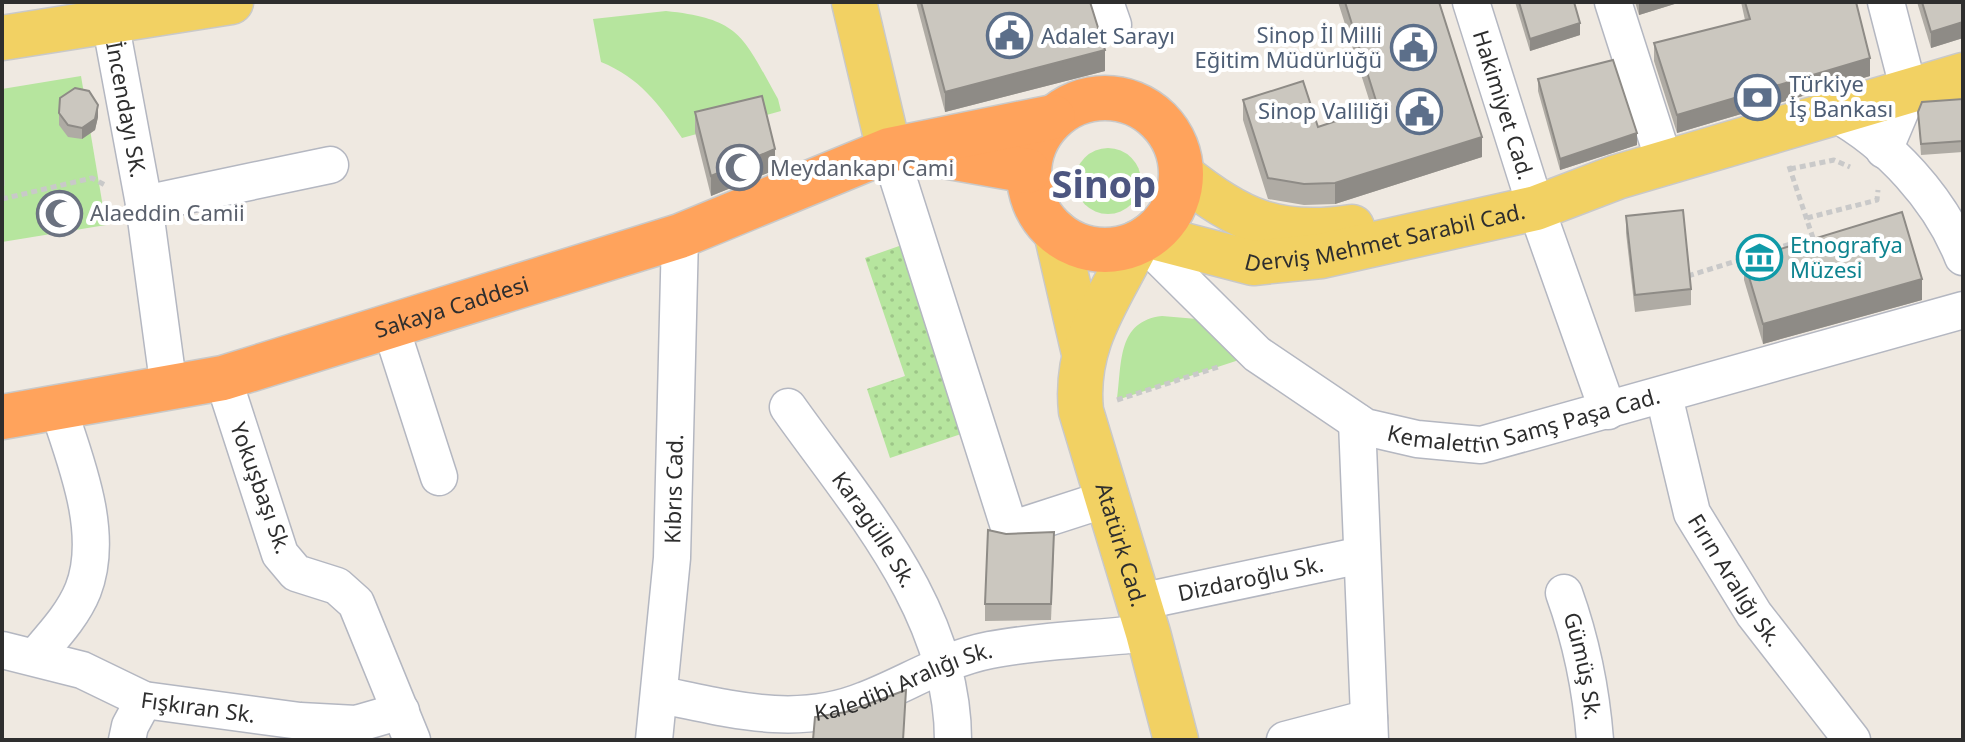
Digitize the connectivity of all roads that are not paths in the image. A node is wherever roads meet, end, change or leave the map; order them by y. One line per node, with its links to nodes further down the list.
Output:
1 (231, 2): 6 (main road)
2 (854, 2): 13 (main road)
3 (1471, 2): 19 (street, Hakimiyet Cad.)
4 (1613, 2): 14 (street)
5 (1886, 2): 10 (street)
6 (187, 6): 7 (main road)
7 (110, 21): 8 (main road); 20 (street, İncendayı SK.)
8 (2, 38)
9 (1963, 75): 10 (main road, Derviş Mehmet Sarabil Cad.)
10 (1909, 91): 11 (main road, Derviş Mehmet Sarabil Cad.); 16 (street)
11 (1834, 113): 14 (main road, Derviş Mehmet Sarabil Cad.); 16 (street)
12 (1053, 117): 13 (highway, Sakaya Caddesi); 17 (highway); 18 (highway)
13 (889, 150): 17 (highway); 22 (highway, Sakaya Caddesi); 37 (street)
14 (1665, 164): 19 (main road, Derviş Mehmet Sarabil Cad.)
15 (330, 165): 20 (street)
16 (1873, 168): 24 (street)
17 (1028, 171): 21 (highway)
18 (1182, 175): 19 (main road, Derviş Mehmet Sarabil Cad.); 23 (highway)
19 (1532, 196): 23 (main road, Derviş Mehmet Sarabil Cad.); 33 (street, Hakimiyet Cad.)
20 (144, 204): 29 (street, İncendayı SK.)
21 (1056, 232): 23 (highway); 27 (main road)
22 (680, 236): 26 (highway, Sakaya Caddesi); 43 (street, Kıbrıs Cad.)
23 (1143, 240): 27 (main road); 35 (street, Kemalettin Samş Paşa Cad.)
24 (1963, 257)
25 (1963, 310): 30 (street, Kemalettin Samş Paşa Cad.)
26 (391, 328): 28 (highway, Sakaya Caddesi); 36 (street)
27 (1083, 349): 37 (main road, Atatürk Cad.)
28 (223, 378): 29 (highway, Sakaya Caddesi); 45 (street, Yokuşbaşı Sk.)
29 (169, 389): 32 (highway, Sakaya Caddesi)
30 (1664, 396): 33 (street, Kemalettin Samş Paşa Cad.); 54 (street, Fırın Aralığı Sk.)
31 (788, 407): 42 (street, Karagülle Sk.)
32 (58, 408): 34 (highway, Sakaya Caddesi); 41 (street)
33 (1608, 411): 35 (street, Kemalettin Samş Paşa Cad.)
34 (2, 417)
35 (1357, 422): 38 (street)
36 (439, 477)
37 (1109, 498): 40 (main road, Atatürk Cad.)
38 (1362, 555): 40 (street, Dizdaroğlu Sk.); 47 (street)
39 (1564, 593): 53 (street, Gümüş Sk.)
40 (1144, 617): 42 (street, Kaledibi Aralığı Sk.); 51 (main road, Atatürk Cad.)
41 (19, 653): 44 (street, Fışkıran Sk.)
42 (942, 663): 46 (street, Kaledibi Aralığı Sk.); 50 (street, Karagülle Sk.)
43 (661, 695): 46 (street, Kaledibi Aralığı Sk.); 49 (street, Kıbrıs Cad.)
44 (144, 700): 45 (street, Fışkıran Sk.); 48 (street)
45 (406, 726)
46 (803, 728)
47 (1369, 729): 52 (street)
48 (127, 740)
49 (654, 740)
50 (953, 740)
51 (1176, 740)
52 (1285, 740)
53 (1595, 740)
54 (1852, 740)

